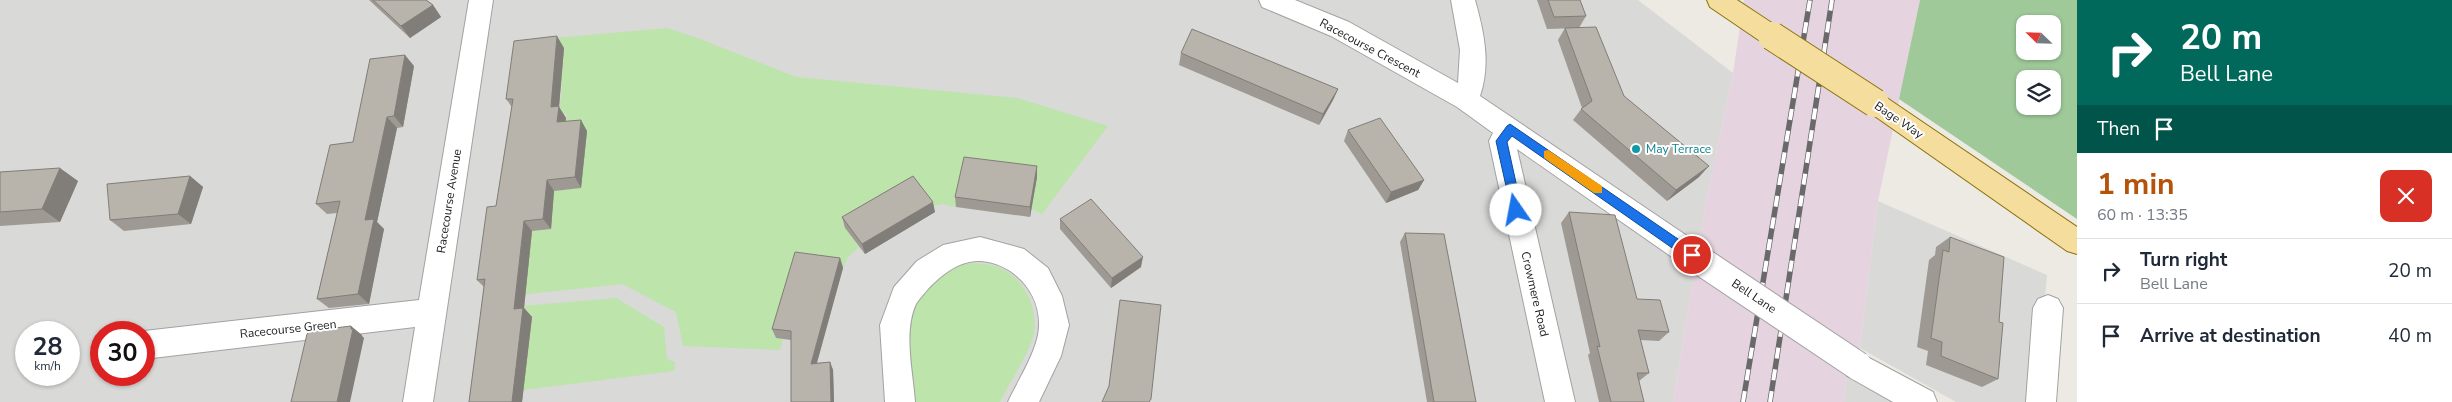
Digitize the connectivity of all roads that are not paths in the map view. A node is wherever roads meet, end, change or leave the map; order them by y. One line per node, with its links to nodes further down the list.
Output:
1 (482, 0): 9 (street, Racecourse Avenue)
2 (1271, 0): 5 (street, Racecourse Crescent)
3 (1462, 0): 5 (street)
4 (1719, 0): 7 (main road, Bage Way, bridge)
5 (1466, 100): 6 (street, Bell Lane)
6 (1510, 129): 14 (street, Crowmere Road); 15 (street, Bell Lane, bridge)
7 (2077, 242)
8 (2048, 308): 16 (street)
9 (432, 312): 10 (street, Racecourse Green); 11 (street, Racecourse Avenue)
10 (155, 344)
11 (418, 402)
12 (900, 402): 13 (street)
13 (1023, 402)
14 (1560, 402)
15 (1922, 402)
16 (2041, 402)

